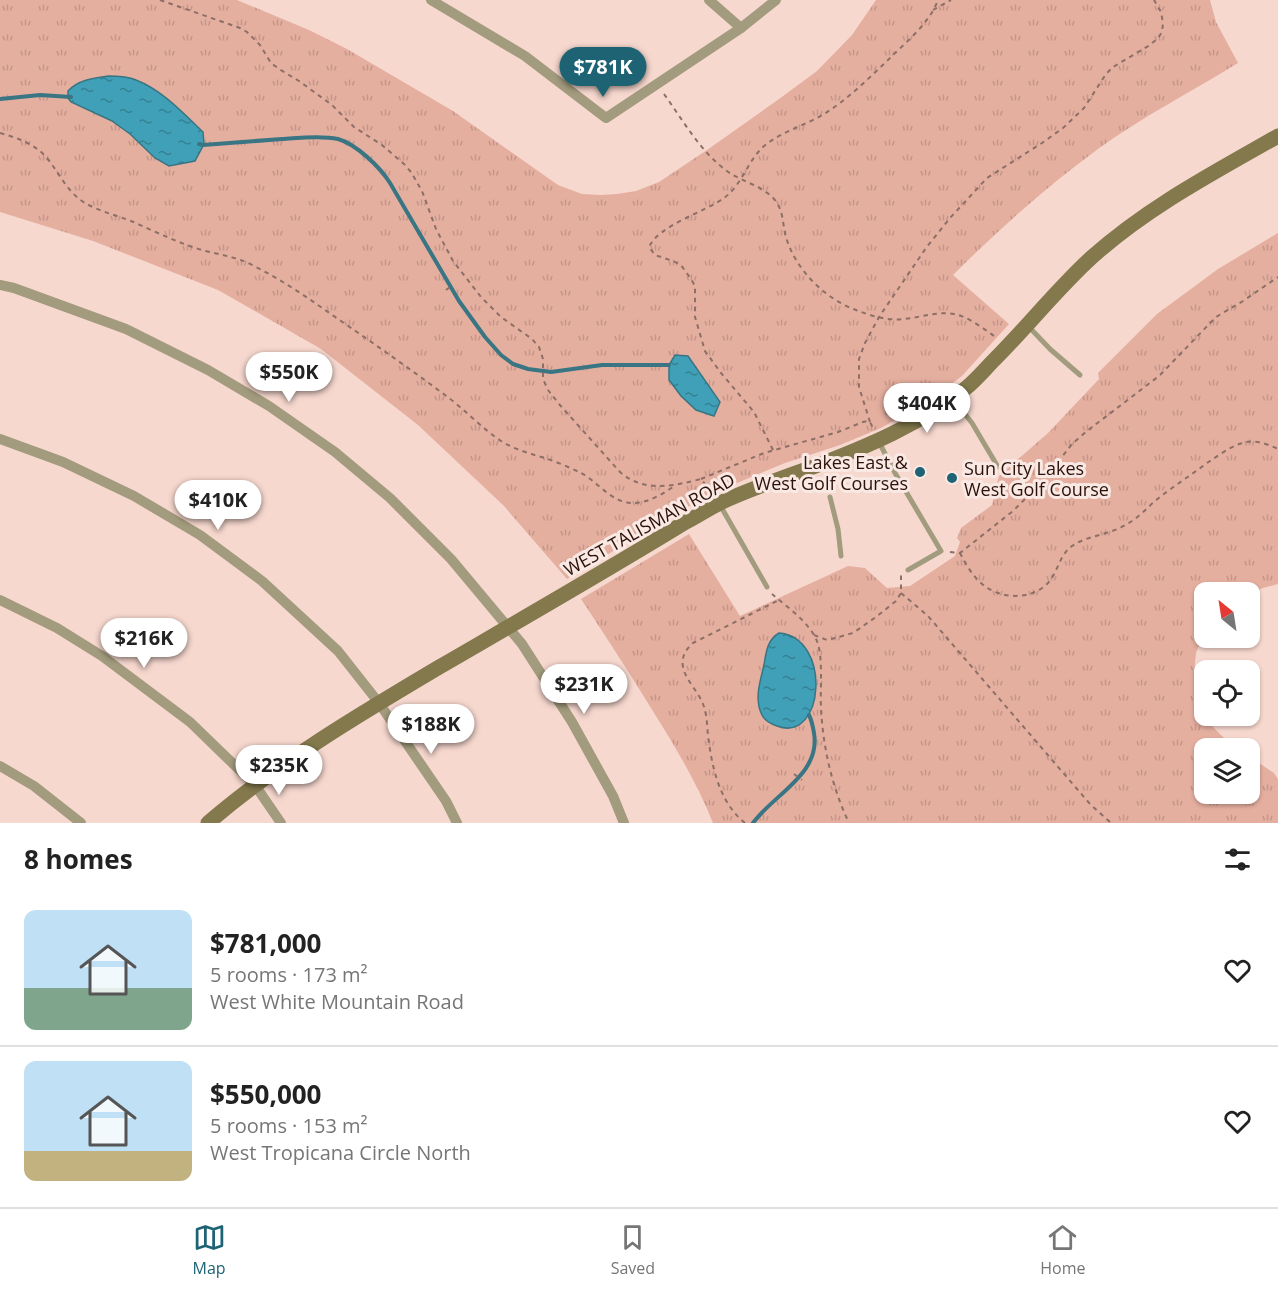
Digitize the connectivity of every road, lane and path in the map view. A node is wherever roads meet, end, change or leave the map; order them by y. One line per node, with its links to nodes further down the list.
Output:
1 (160, 0): 30 (path)
2 (431, 0): 10 (street)
3 (708, 0): 9 (street)
4 (776, 0): 9 (street)
5 (938, 0): 8 (path)
6 (951, 0): 8 (path)
7 (1154, 0): 18 (path)
8 (933, 10): 13 (path)
9 (741, 28): 10 (street)
10 (657, 84): 13 (path)
11 (0, 133): 30 (path)
12 (1278, 136): 19 (street, WEST TALISMAN ROAD)
13 (741, 179): 18 (path); 27 (path)
14 (1278, 277): 26 (path)
15 (0, 285): 39 (street)
16 (453, 285): 17 (path)
17 (446, 290)
18 (879, 317): 20 (path); 23 (path)
19 (1027, 325): 20 (street, WEST TALISMAN ROAD); 21 (lane)
20 (1007, 346): 22 (street, WEST TALISMAN ROAD)
21 (1080, 375)
22 (952, 398): 25 (street, WEST TALISMAN ROAD); 28 (lane)
23 (870, 422): 25 (path); 27 (path)
24 (0, 439): 41 (street)
25 (878, 441): 32 (street, WEST TALISMAN ROAD); 34 (lane)
26 (1278, 449)
27 (773, 450): 29 (path)
28 (998, 467)
29 (701, 479): 30 (path); 32 (path)
30 (676, 485)
31 (830, 497): 33 (lane)
32 (720, 503): 35 (lane); 39 (street, WEST TALISMAN ROAD)
33 (841, 556)
34 (904, 569): 36 (path)
35 (767, 587): 38 (path)
36 (901, 593): 40 (path); 53 (path)
37 (0, 600): 45 (street)
38 (779, 600): 40 (path); 51 (path)
39 (509, 627): 41 (street, WEST TALISMAN ROAD); 50 (street)
40 (814, 635): 52 (path)
41 (379, 703): 45 (street, WEST TALISMAN ROAD); 49 (street)
42 (0, 766): 46 (street)
43 (794, 774): 44 (path)
44 (802, 780)
45 (255, 785): 47 (street, WEST TALISMAN ROAD); 48 (street)
46 (81, 823)
47 (208, 823)
48 (281, 823)
49 (457, 823)
50 (624, 823)
51 (745, 823)
52 (849, 823)
53 (1111, 823)

